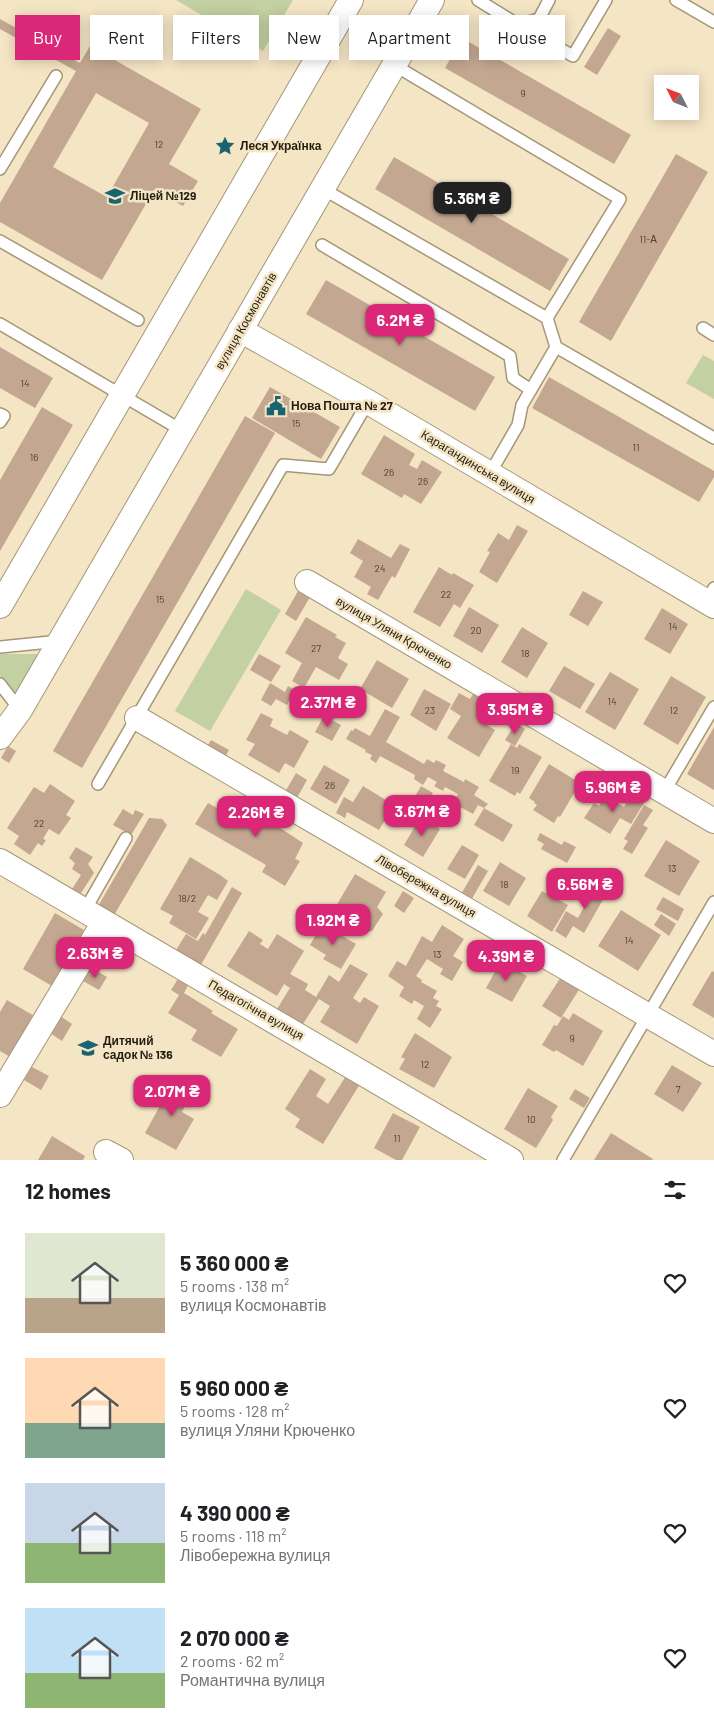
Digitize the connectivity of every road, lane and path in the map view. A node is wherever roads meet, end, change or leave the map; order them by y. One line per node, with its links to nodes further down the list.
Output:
1 (351, 0): 25 (street)
2 (432, 0): 11 (street, вулиця Космонавтів)
3 (478, 0): 7 (lane)
4 (549, 0): 8 (lane)
5 (606, 0): 10 (lane)
6 (676, 0): 9 (lane)
7 (502, 15)
8 (541, 15)
9 (714, 22)
10 (565, 51)
11 (394, 65): 14 (street, вулиця Космонавтів); 17 (lane)
12 (56, 76): 13 (lane)
13 (0, 169)
14 (323, 189): 17 (lane); 21 (street, вулиця Космонавтів)
15 (0, 241): 18 (lane)
16 (322, 245): 24 (lane)
17 (548, 318): 23 (lane)
18 (138, 320)
19 (0, 324): 25 (lane)
20 (703, 328): 22 (lane)
21 (240, 330): 26 (street, Карагандинська вулиця); 29 (street, вулиця Космонавтів)
22 (714, 335)
23 (556, 347): 24 (lane); 30 (lane)
24 (531, 390): 31 (lane)
25 (123, 396): 29 (lane); 34 (street)
26 (368, 402): 31 (street, Карагандинська вулиця); 40 (lane)
27 (0, 414): 28 (lane)
28 (0, 422)
29 (182, 431): 35 (street, вулиця Космонавтів)
30 (714, 438)
31 (489, 475): 33 (street, Карагандинська вулиця)
32 (306, 582): 43 (street, вулиця Уляни Крюченко)
33 (711, 599)
34 (0, 606)
35 (60, 641): 36 (lane); 39 (street, вулиця Космонавтів)
36 (0, 648)
37 (0, 684): 39 (lane)
38 (714, 708): 43 (lane)
39 (20, 710): 41 (street, вулиця Космонавтів)
40 (137, 718): 42 (lane); 49 (street, Лівобережна вулиця)
41 (0, 737)
42 (98, 784)
43 (664, 792): 44 (street, вулиця Уляни Крюченко)
44 (714, 821)
45 (126, 838): 48 (lane)
46 (0, 861): 48 (street, Педагогічна вулиця)
47 (714, 902): 49 (lane)
48 (94, 916): 51 (street); 52 (street, Педагогічна вулиця)
49 (646, 1015): 50 (street, Лівобережна вулиця); 53 (lane)
50 (714, 1054)
51 (0, 1096)
52 (511, 1160)
53 (563, 1160)

